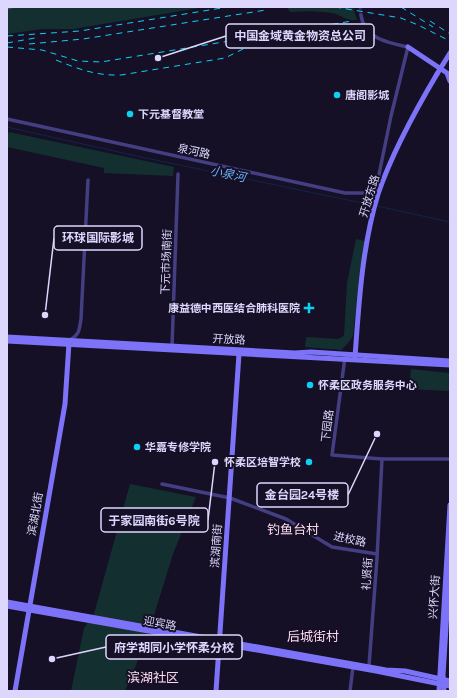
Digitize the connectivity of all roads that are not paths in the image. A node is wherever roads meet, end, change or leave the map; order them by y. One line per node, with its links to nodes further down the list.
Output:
1 (10, 7): 2 (street)
2 (7, 8)
3 (362, 15): 4 (street)
4 (408, 47): 6 (main road); 10 (street)
5 (450, 54): 10 (main road, 开放东路, bridge)
6 (450, 81)
7 (7, 119): 10 (street, 泉河路)
8 (178, 174): 14 (street, 下元市场南街)
9 (88, 180): 13 (street)
10 (378, 196): 17 (main road, 开放东路)
11 (7, 337): 13 (main road, 开放路)
12 (7, 341): 13 (main road, 开放路)
13 (70, 342): 14 (main road, 开放路); 29 (main road, 滨湖北街)
14 (172, 348): 15 (main road, 开放路); 16 (main road, 开放路)
15 (239, 354): 16 (main road, 开放路); 23 (main road, 滨湖南街)
16 (345, 357): 17 (main road, 开放路); 20 (street, 下园路)
17 (355, 357): 18 (main road, 开放路); 19 (main road, 开放路)
18 (450, 361)
19 (450, 365)
20 (382, 459): 21 (street, 下园路); 25 (street, 礼贤街)
21 (450, 459)
22 (162, 484): 23 (street, 进校路)
23 (230, 498): 25 (street, 进校路); 30 (main road, 滨湖南街)
24 (450, 504): 26 (main road, 兴怀大街)
25 (377, 554): 31 (street, 礼贤街)
26 (449, 566): 34 (main road, 兴怀大街)
27 (7, 602): 29 (main road, 迎宾路)
28 (7, 606): 29 (main road, 迎宾路)
29 (28, 608): 30 (main road, 迎宾路); 36 (main road, 滨湖北街)
30 (219, 642): 31 (main road, 迎宾路); 32 (main road, 迎宾路); 37 (main road, 滨湖南街)
31 (369, 666): 34 (main road, 迎宾路)
32 (353, 667): 34 (main road, 迎宾路); 38 (street)
33 (450, 680): 34 (main road, 迎宾路)
34 (441, 681): 35 (main road, 迎宾路); 39 (main road, 兴怀大街); 40 (main road, 兴怀大街)
35 (450, 686)
36 (15, 691)
37 (216, 691)
38 (350, 691)
39 (439, 691)
40 (444, 691)

